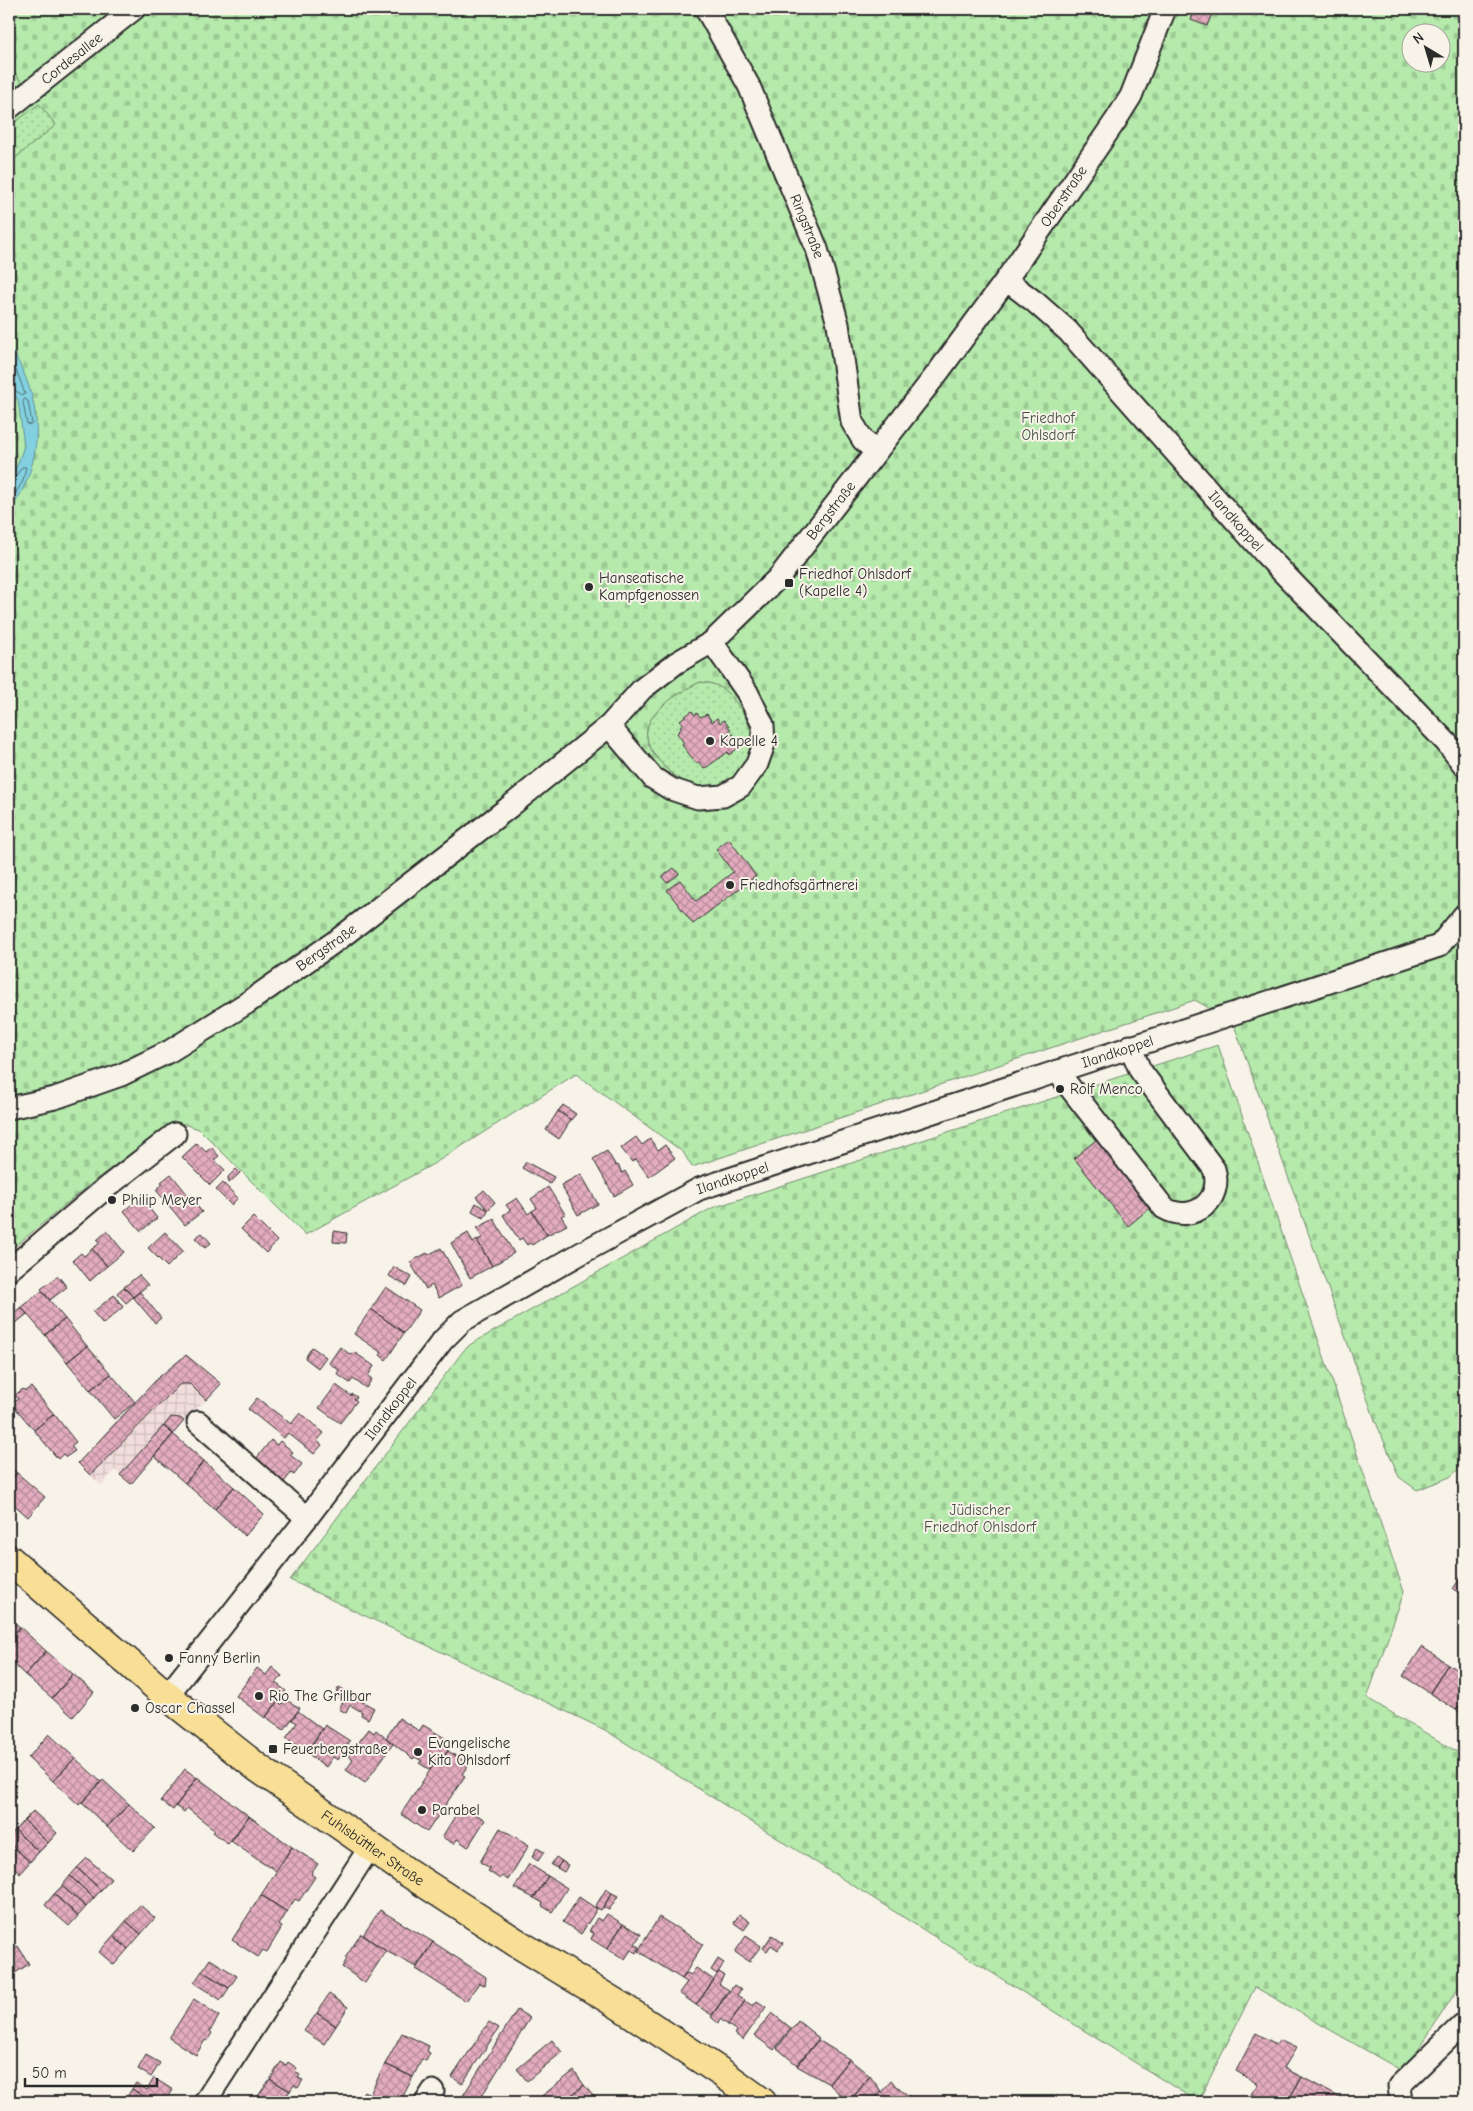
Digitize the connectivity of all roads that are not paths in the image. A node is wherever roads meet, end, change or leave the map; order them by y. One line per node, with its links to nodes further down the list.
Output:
1 (134, 9): 4 (street, Cordesallee)
2 (706, 9): 7 (street, Ringstraße)
3 (1165, 9): 5 (street, Oberstraße)
4 (9, 108)
5 (1006, 280): 6 (street, Oberstraße); 10 (street, Ilandkoppel)
6 (939, 371): 7 (street, Bergstraße)
7 (875, 451): 8 (street, Bergstraße)
8 (712, 642): 9 (street, Bergstraße); 9 (street)
9 (609, 726): 14 (street, Bergstraße)
10 (1464, 765)
11 (1464, 915): 12 (street, Ilandkoppel)
12 (1130, 1046): 13 (street, Ilandkoppel); 13 (street)
13 (1057, 1071): 18 (street, Ilandkoppel)
14 (9, 1108)
15 (175, 1134): 16 (street)
16 (9, 1270)
17 (198, 1422): 18 (street)
18 (306, 1518): 20 (street, Ilandkoppel)
19 (9, 1559): 20 (main road, Fuhlsbüttler Straße)
20 (167, 1696): 21 (main road, Fuhlsbüttler Straße)
21 (370, 1847): 23 (street); 24 (main road, Fuhlsbüttler Straße)
22 (1462, 2025): 25 (street)
23 (205, 2102)
24 (762, 2102)
25 (1401, 2102)

